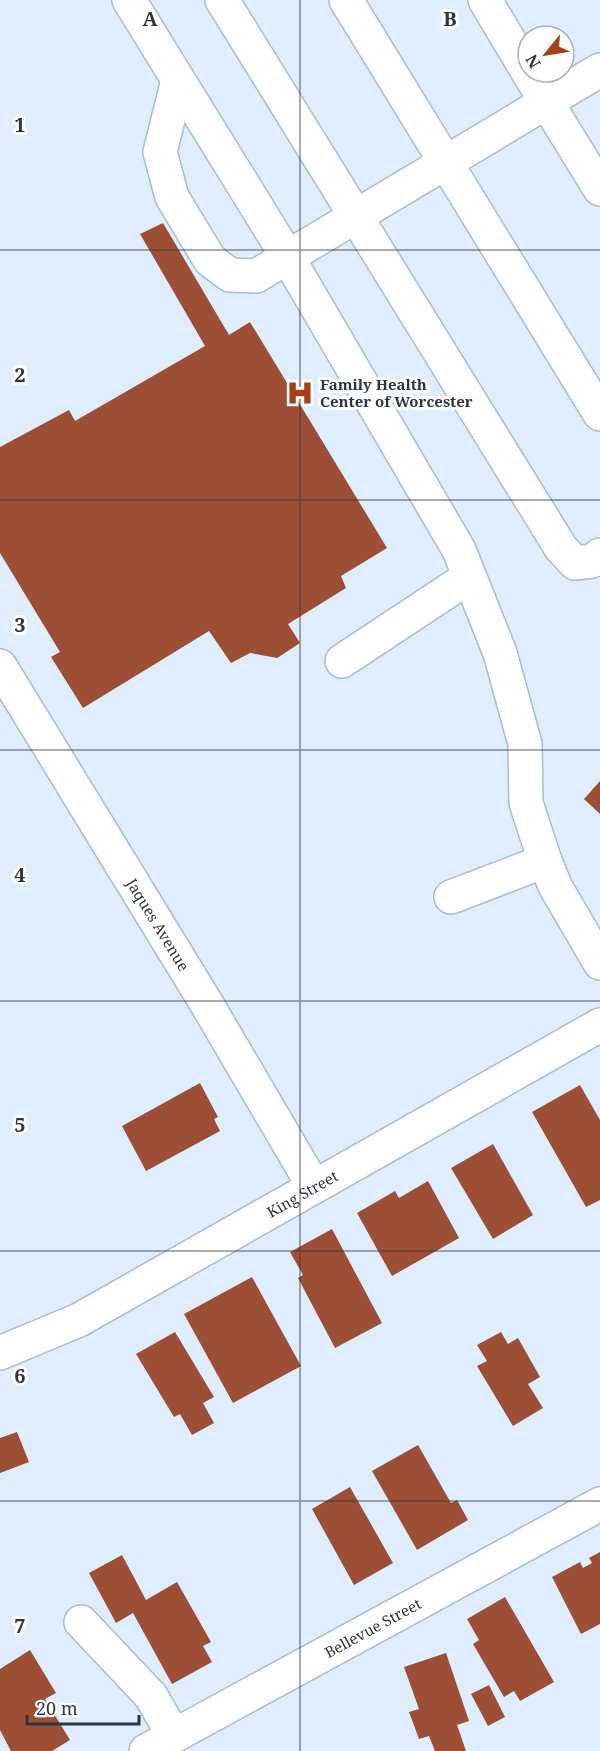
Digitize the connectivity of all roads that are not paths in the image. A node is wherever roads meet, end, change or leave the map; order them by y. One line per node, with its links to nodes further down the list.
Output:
1 (129, 0): 7 (street)
2 (222, 0): 12 (street)
3 (346, 0): 10 (street)
4 (484, 0): 5 (street)
5 (516, 52)
6 (600, 70): 9 (street)
7 (178, 80): 13 (street); 13 (street)
8 (535, 84): 9 (street)
9 (546, 102): 10 (street); 11 (street)
10 (444, 162): 12 (street); 14 (street)
11 (600, 189)
12 (354, 216): 13 (street); 15 (street)
13 (287, 256): 16 (street)
14 (600, 414)
15 (600, 555)
16 (469, 577): 17 (street); 19 (street)
17 (342, 662)
18 (0, 666): 23 (street, Jaques Avenue)
19 (545, 861): 20 (street); 21 (street)
20 (451, 897)
21 (600, 963)
22 (600, 1025): 23 (street, King Street)
23 (313, 1185): 24 (street, King Street)
24 (0, 1353)
25 (600, 1504): 27 (street, Bellevue Street)
26 (81, 1622): 27 (street)
27 (160, 1743)

